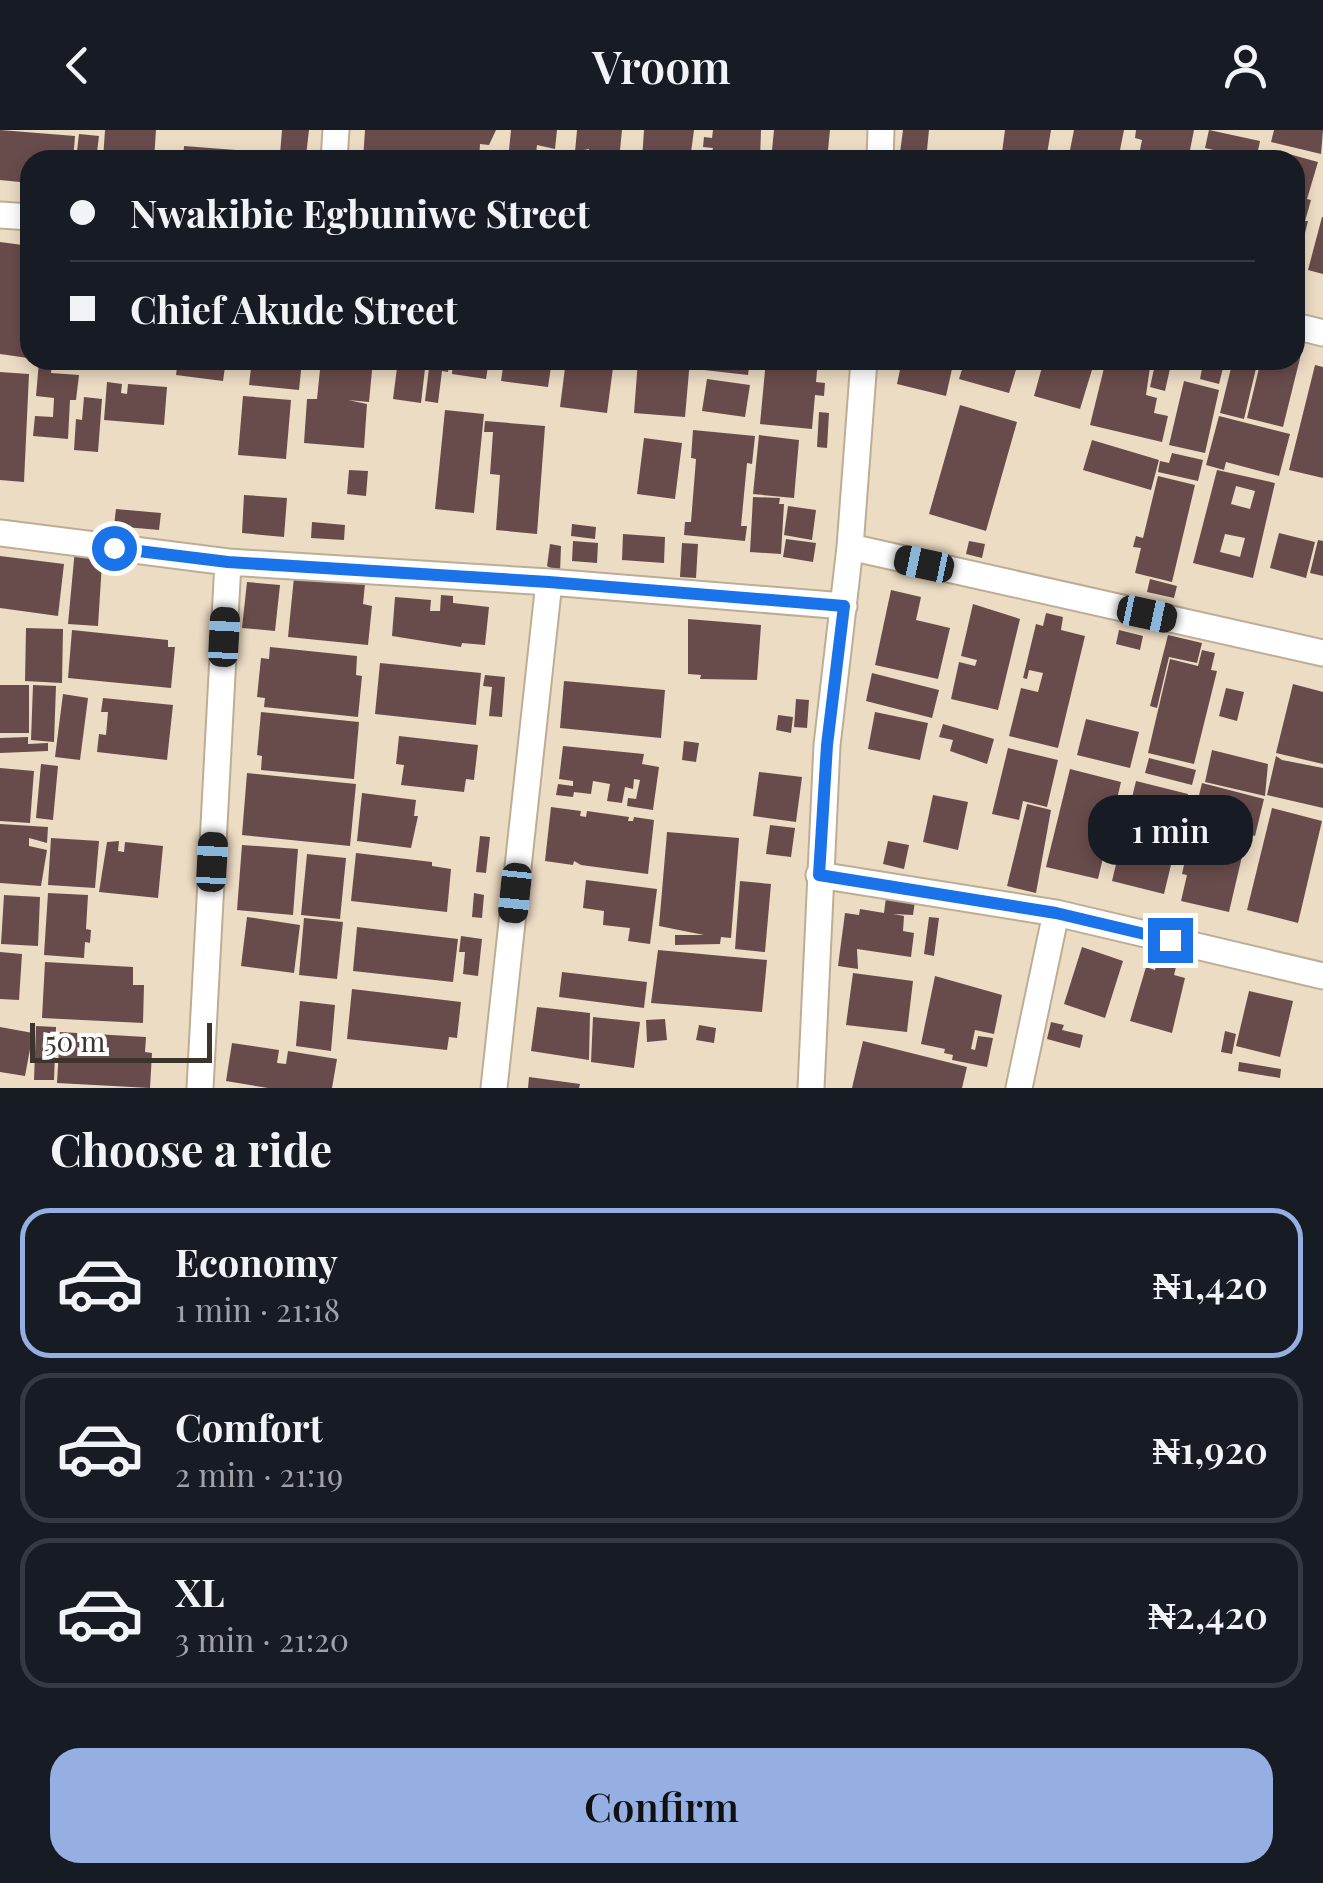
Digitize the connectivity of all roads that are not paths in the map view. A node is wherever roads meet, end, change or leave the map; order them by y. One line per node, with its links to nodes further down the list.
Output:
1 (863, 370): 3 (street)
2 (0, 534): 4 (street)
3 (850, 547): 6 (street); 7 (street)
4 (228, 562): 5 (street); 11 (street)
5 (549, 582): 6 (street); 12 (street)
6 (844, 606): 8 (street)
7 (1323, 653)
8 (819, 875): 9 (street); 13 (street)
9 (1056, 913): 10 (street); 14 (street)
10 (1323, 976)
11 (200, 1088)
12 (494, 1088)
13 (811, 1088)
14 (1018, 1088)

